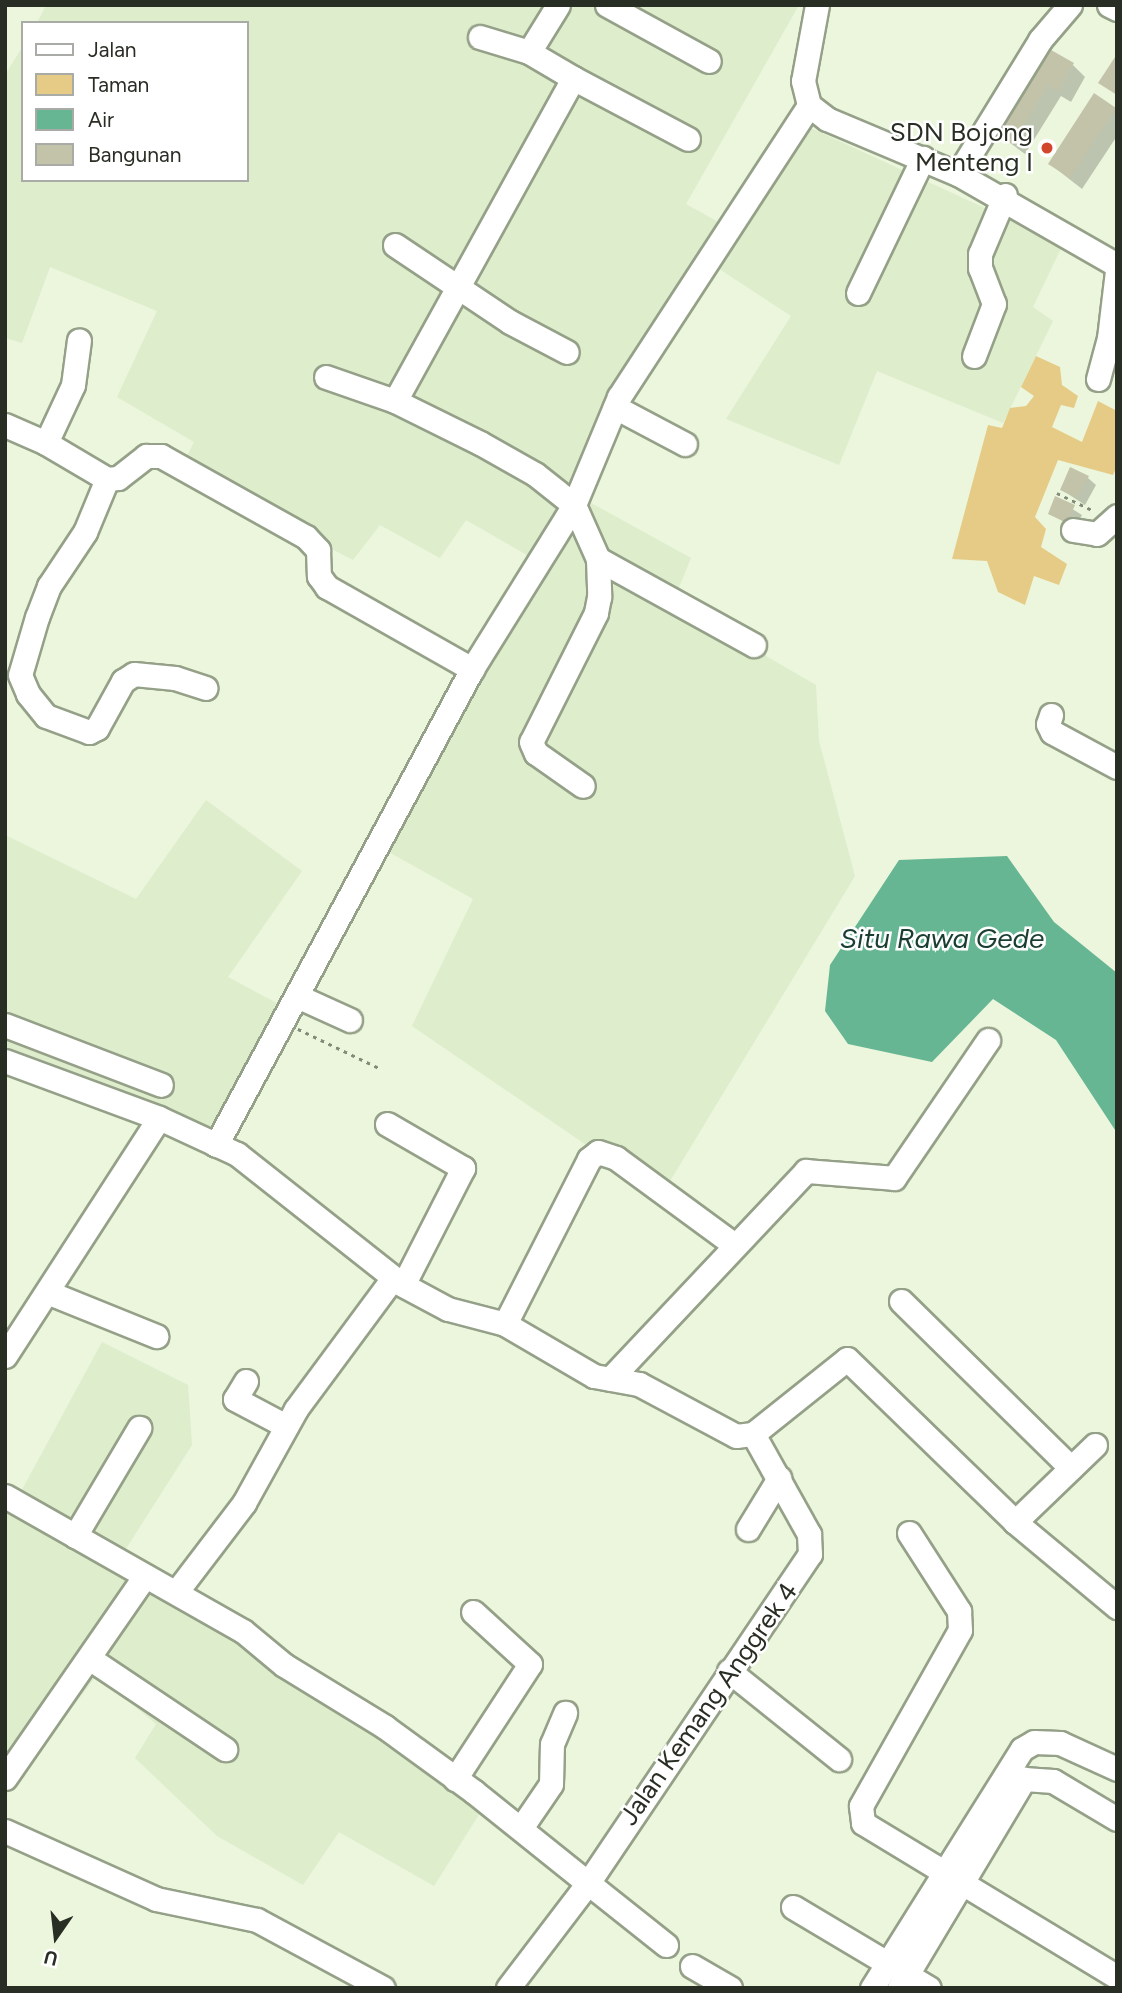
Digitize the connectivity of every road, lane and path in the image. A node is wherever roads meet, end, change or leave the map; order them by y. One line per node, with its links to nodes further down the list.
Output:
1 (558, 5): 8 (street)
2 (607, 5): 9 (street)
3 (817, 5): 11 (street)
4 (1070, 5): 14 (street)
5 (1110, 5): 6 (street)
6 (1117, 9)
7 (480, 37): 8 (street)
8 (529, 52): 10 (street)
9 (709, 61)
10 (573, 78): 12 (street); 18 (street)
11 (809, 105): 13 (street); 26 (street)
12 (688, 139)
13 (923, 158): 14 (street); 19 (street)
14 (958, 174): 15 (street)
15 (1004, 196): 17 (street); 22 (street)
16 (395, 245): 18 (street)
17 (1117, 268): 24 (street)
18 (458, 288): 21 (street); 25 (street)
19 (859, 292)
20 (79, 340): 28 (street)
21 (567, 352)
22 (974, 356)
23 (326, 377): 25 (street)
24 (1098, 379)
25 (396, 401): 32 (street)
26 (615, 407): 29 (street); 32 (street)
27 (5, 425): 28 (street)
28 (46, 443): 30 (street)
29 (685, 444)
30 (107, 479): 37 (street); 38 (street)
31 (1057, 493): 33 (path)
32 (574, 505): 35 (street); 37 (street)
33 (1115, 518): 34 (street)
34 (1073, 530)
35 (598, 559): 36 (street); 42 (street)
36 (754, 645)
37 (472, 669): 43 (street)
38 (13, 674): 39 (street)
39 (205, 688)
40 (1051, 715): 41 (street)
41 (1117, 766)
42 (583, 786)
43 (297, 996): 44 (street); 45 (street)
44 (349, 1020)
45 (283, 1022): 49 (path); 53 (street)
46 (5, 1025): 50 (street)
47 (988, 1040): 54 (street)
48 (5, 1060): 51 (street)
49 (381, 1069)
50 (161, 1086)
51 (159, 1118): 53 (street); 56 (street)
52 (387, 1124): 55 (street)
53 (216, 1145): 55 (street)
54 (733, 1244): 58 (street); 61 (street)
55 (398, 1282): 58 (street); 63 (street)
56 (47, 1292): 59 (street); 60 (street)
57 (901, 1301): 67 (street)
58 (505, 1324): 61 (street)
59 (156, 1336)
60 (5, 1356)
61 (610, 1379): 65 (street)
62 (246, 1381): 63 (street)
63 (286, 1426): 75 (street)
64 (139, 1427): 73 (street)
65 (753, 1434): 68 (street, Jalan Kemang Anggrek 4); 70 (street)
66 (1094, 1445): 67 (street)
67 (1071, 1468): 70 (street)
68 (779, 1478): 71 (street); 79 (street, Jalan Kemang Anggrek 4)
69 (5, 1496): 73 (street)
70 (1015, 1522): 76 (street)
71 (748, 1529)
72 (909, 1534): 91 (street)
73 (75, 1536): 74 (street)
74 (144, 1577): 75 (street); 78 (street)
75 (177, 1591): 87 (street)
76 (1117, 1607)
77 (473, 1612): 87 (street)
78 (89, 1658): 82 (street); 86 (street)
79 (729, 1671): 83 (street); 92 (street, Jalan Kemang Anggrek 4)
80 (565, 1713): 89 (street)
81 (1042, 1742): 84 (street); 85 (street); 91 (street)
82 (225, 1749)
83 (839, 1759)
84 (1117, 1769)
85 (1037, 1777): 88 (street); 91 (street)
86 (5, 1778)
87 (455, 1779): 89 (street)
88 (1117, 1819)
89 (521, 1828): 92 (street)
90 (5, 1831): 99 (street)
91 (952, 1879): 95 (street); 97 (street); 98 (street)
92 (588, 1883): 94 (street); 100 (street, Jalan Kemang Anggrek 4)
93 (793, 1908): 95 (street)
94 (666, 1945)
95 (886, 1963): 98 (street); 102 (street)
96 (692, 1966): 101 (street)
97 (1117, 1977)
98 (903, 1981): 103 (street)
99 (383, 1988)
100 (508, 1988)
101 (730, 1988)
102 (872, 1988)
103 (929, 1988)

